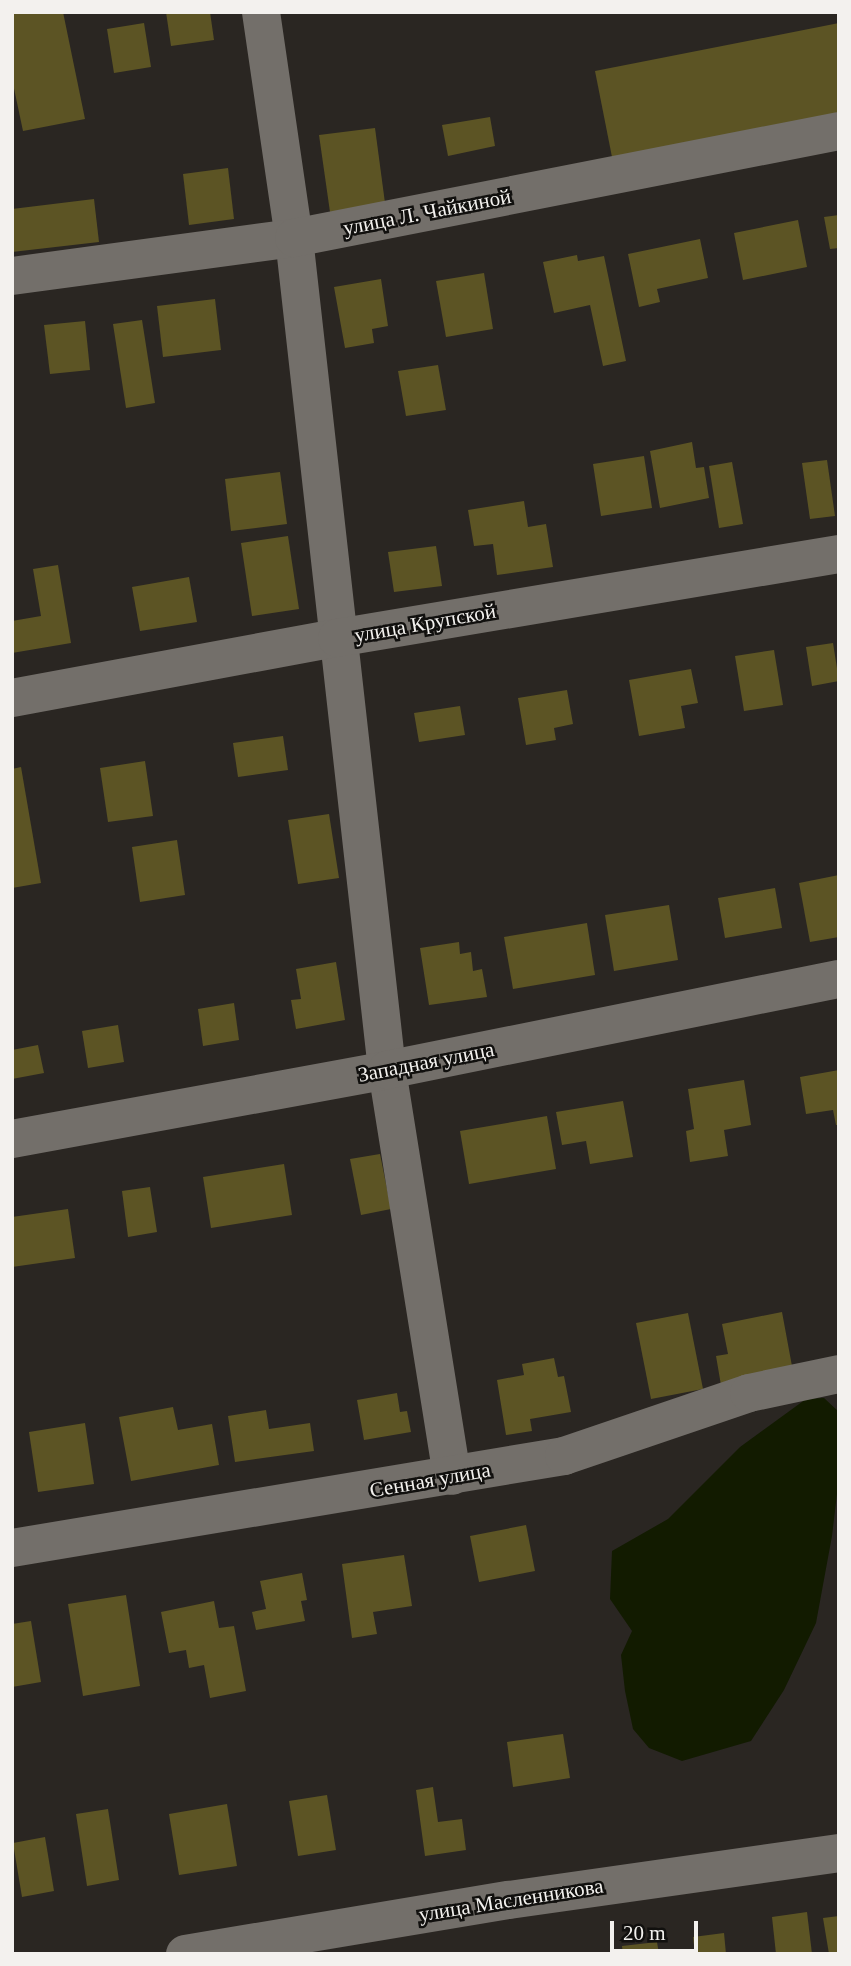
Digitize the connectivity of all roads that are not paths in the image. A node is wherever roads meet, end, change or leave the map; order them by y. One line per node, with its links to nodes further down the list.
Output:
1 (261, 12): 3 (street)
2 (839, 131): 3 (street, улица Л. Чайкиной)
3 (294, 238): 4 (street, улица Л. Чайкиной); 6 (street)
4 (12, 276)
5 (839, 554): 6 (street, улица Крупской)
6 (337, 638): 7 (street, улица Крупской); 9 (street)
7 (12, 698)
8 (839, 979): 9 (street, Западная улица)
9 (387, 1070): 10 (street, Западная улица); 12 (street)
10 (12, 1139)
11 (839, 1374): 12 (street, Сенная улица)
12 (452, 1476): 13 (street, Сенная улица)
13 (12, 1548)
14 (839, 1853): 15 (street, улица Масленникова)
15 (185, 1954)

